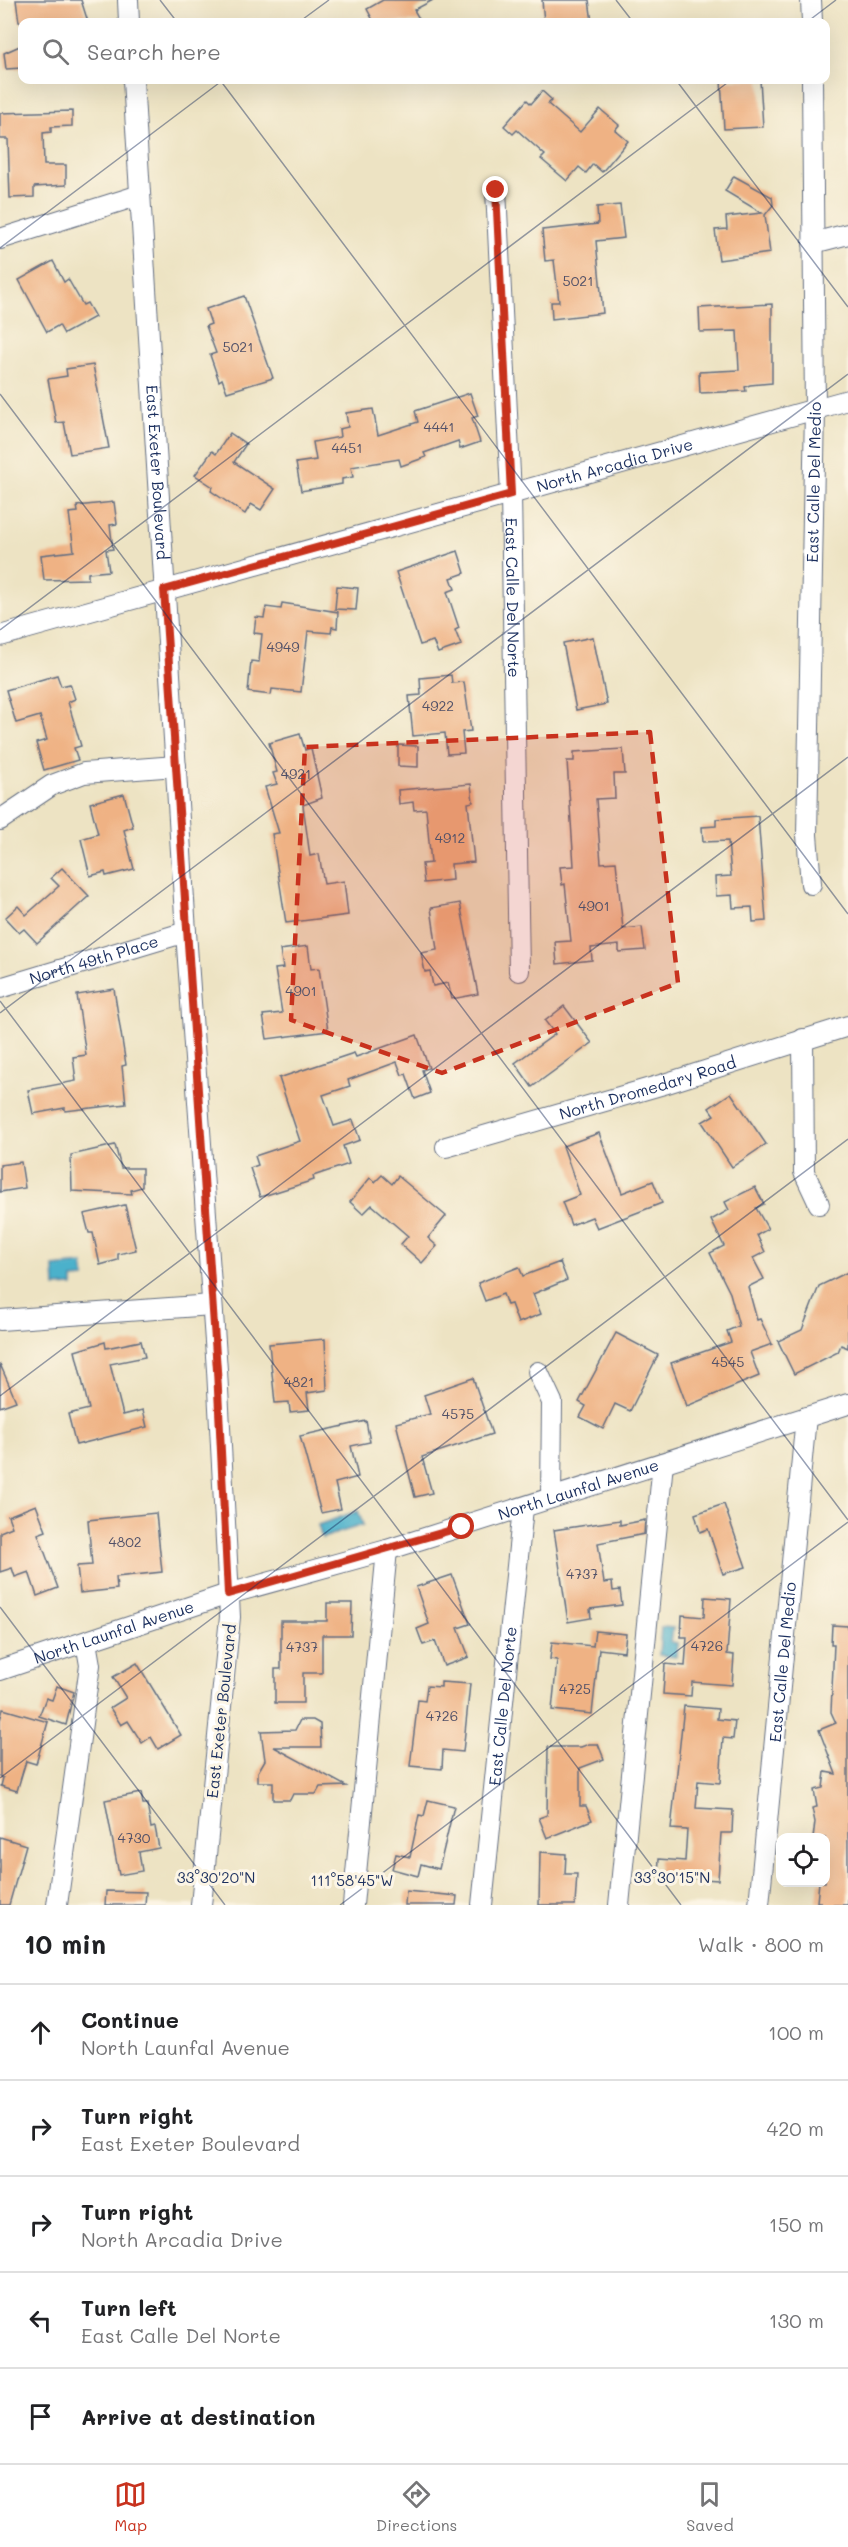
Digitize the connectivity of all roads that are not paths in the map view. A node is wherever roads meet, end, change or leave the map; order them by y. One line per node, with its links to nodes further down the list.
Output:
1 (128, 0): 3 (street)
2 (812, 0): 4 (street)
3 (129, 18)
4 (812, 18)
5 (133, 84): 8 (street, East Exeter Boulevard)
6 (812, 84): 11 (street, East Calle Del Medio)
7 (496, 190): 14 (street, East Calle Del Norte)
8 (140, 195): 10 (street); 15 (street, East Exeter Boulevard)
9 (848, 234): 11 (street)
10 (0, 239)
11 (813, 243): 13 (street, East Calle Del Medio)
12 (848, 400): 13 (street, North Arcadia Drive)
13 (815, 410): 14 (street, North Arcadia Drive); 19 (street, East Calle Del Medio)
14 (511, 494): 15 (street, North Arcadia Drive); 21 (street, East Calle Del Norte)
15 (164, 590): 16 (street, North Arcadia Drive); 17 (street, East Exeter Boulevard)
16 (0, 636)
17 (177, 766): 18 (street); 20 (street, East Exeter Boulevard)
18 (0, 820)
19 (811, 884)
20 (186, 932): 22 (street, North 49th Place); 27 (street, East Exeter Boulevard)
21 (519, 971)
22 (0, 988)
23 (848, 1026): 24 (street, North Dromedary Road)
24 (803, 1039): 25 (street, North Dromedary Road); 26 (street)
25 (446, 1146)
26 (819, 1204)
27 (212, 1305): 28 (street); 36 (street, East Exeter Boulevard)
28 (0, 1320)
29 (538, 1372): 33 (street)
30 (848, 1404): 31 (street, North Launfal Avenue)
31 (806, 1417): 32 (street, North Launfal Avenue); 44 (street, East Calle Del Medio)
32 (663, 1463): 33 (street, North Launfal Avenue); 43 (street)
33 (551, 1498): 34 (street, North Launfal Avenue)
34 (523, 1508): 35 (street, North Launfal Avenue); 42 (street, East Calle Del Norte)
35 (387, 1550): 36 (street, North Launfal Avenue); 41 (street)
36 (228, 1594): 37 (street, North Launfal Avenue); 40 (street, East Exeter Boulevard)
37 (86, 1642): 38 (street, North Launfal Avenue); 39 (street)
38 (0, 1670)
39 (57, 1905)
40 (201, 1905)
41 (353, 1905)
42 (482, 1905)
43 (619, 1905)
44 (759, 1905)

